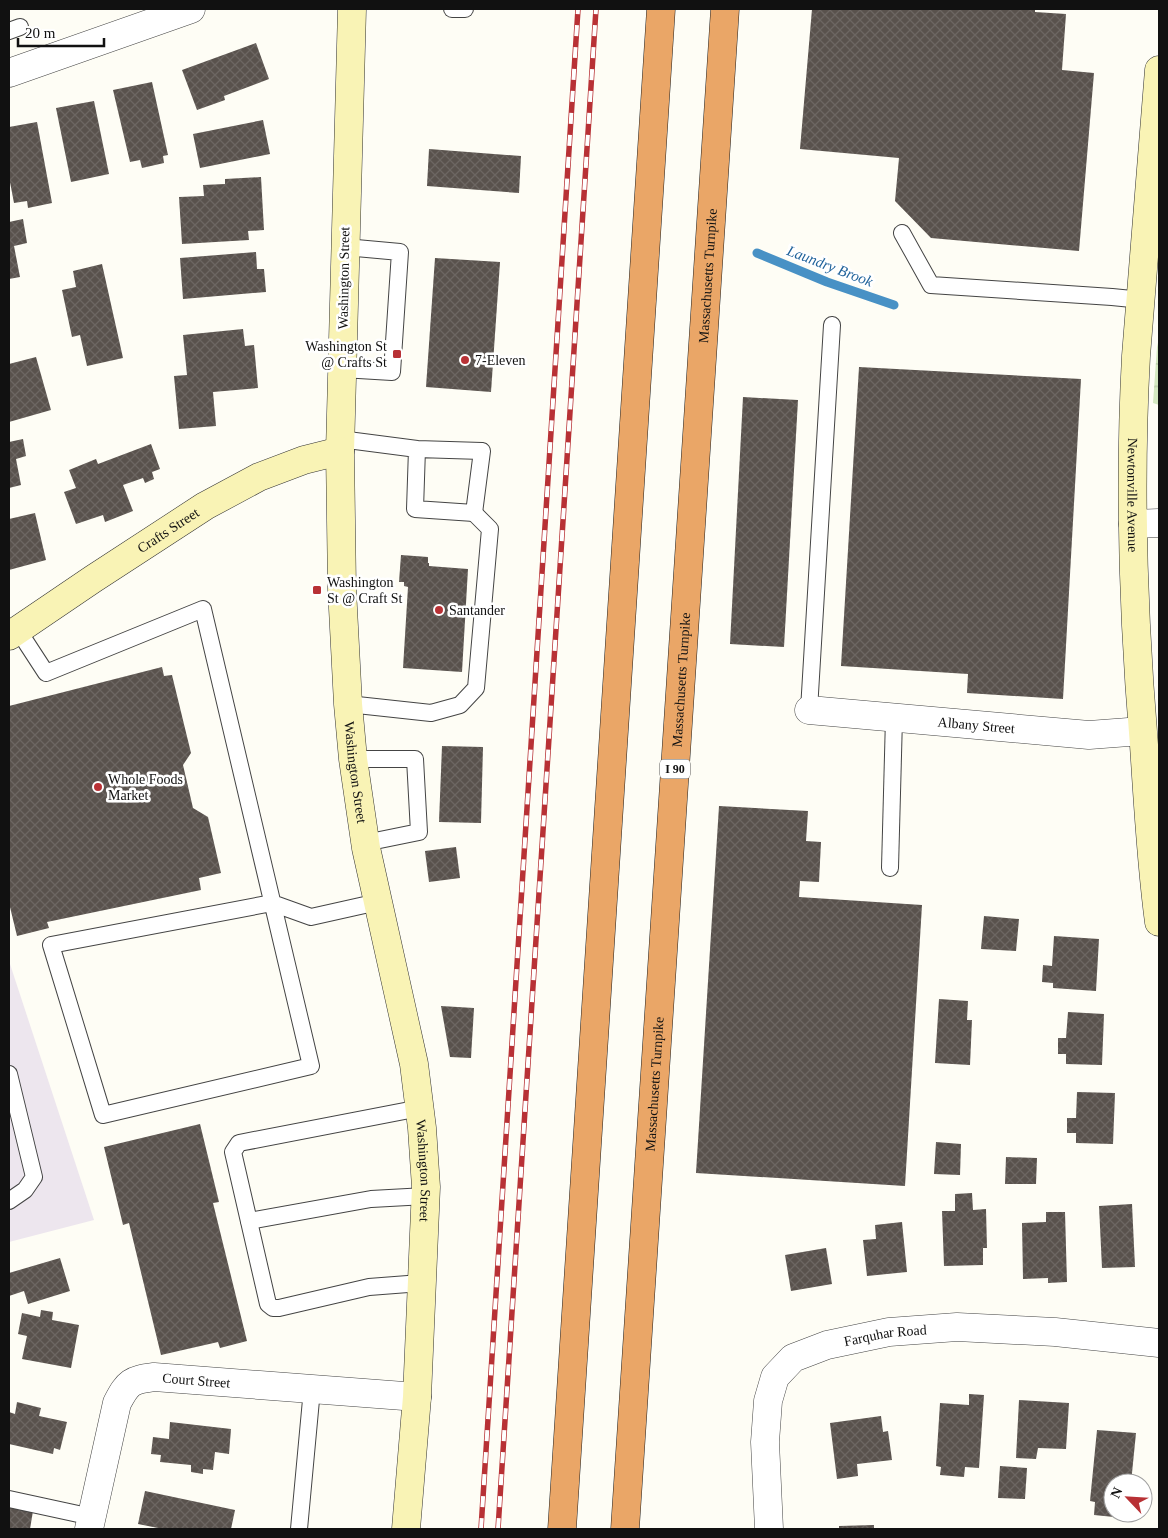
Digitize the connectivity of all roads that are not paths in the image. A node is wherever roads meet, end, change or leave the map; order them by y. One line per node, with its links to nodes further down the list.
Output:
1 (191, 9): 7 (street)
2 (352, 9): 10 (main road, Washington Street)
3 (452, 9): 4 (lane)
4 (465, 9)
5 (660, 9): 42 (highway)
6 (725, 9): 43 (highway, Massachusetts Turnpike / I 90)
7 (9, 73)
8 (1158, 85): 11 (main road, Newtonville Avenue)
9 (902, 233): 11 (lane)
10 (345, 247): 13 (main road, Washington Street); 13 (lane)
11 (1147, 302): 17 (main road, Newtonville Avenue)
12 (832, 325): 20 (lane)
13 (342, 369): 14 (main road, Washington Street)
14 (340, 445): 15 (lane); 18 (main road, Crafts Street); 19 (main road, Washington Street)
15 (417, 449): 16 (lane); 16 (lane)
16 (474, 513): 19 (lane)
17 (1146, 524): 22 (main road, Newtonville Avenue)
18 (13, 633): 27 (lane)
19 (348, 704): 23 (main road, Washington Street)
20 (809, 710): 21 (street, Albany Street)
21 (894, 718): 22 (street, Albany Street); 25 (lane)
22 (1148, 739): 28 (main road, Newtonville Avenue)
23 (353, 759): 24 (main road, Washington Street); 24 (lane)
24 (365, 843): 26 (main road, Washington Street)
25 (890, 868)
26 (378, 902): 27 (lane); 30 (main road, Washington Street)
27 (272, 903): 27 (lane)
28 (1159, 922)
29 (9, 1074): 32 (lane)
30 (420, 1108): 31 (main road, Washington Street); 33 (lane)
31 (426, 1196): 33 (lane); 34 (main road, Washington Street)
32 (9, 1201)
33 (249, 1221): 34 (lane)
34 (421, 1283): 37 (main road, Washington Street)
35 (1159, 1344): 44 (street, Farquhar Road)
36 (312, 1389): 37 (street, Court Street); 39 (street, Court Street); 40 (lane)
37 (417, 1397): 41 (main road, Washington Street)
38 (9, 1499): 39 (lane)
39 (90, 1523)
40 (299, 1529)
41 (406, 1529)
42 (562, 1529)
43 (625, 1529)
44 (769, 1529)

